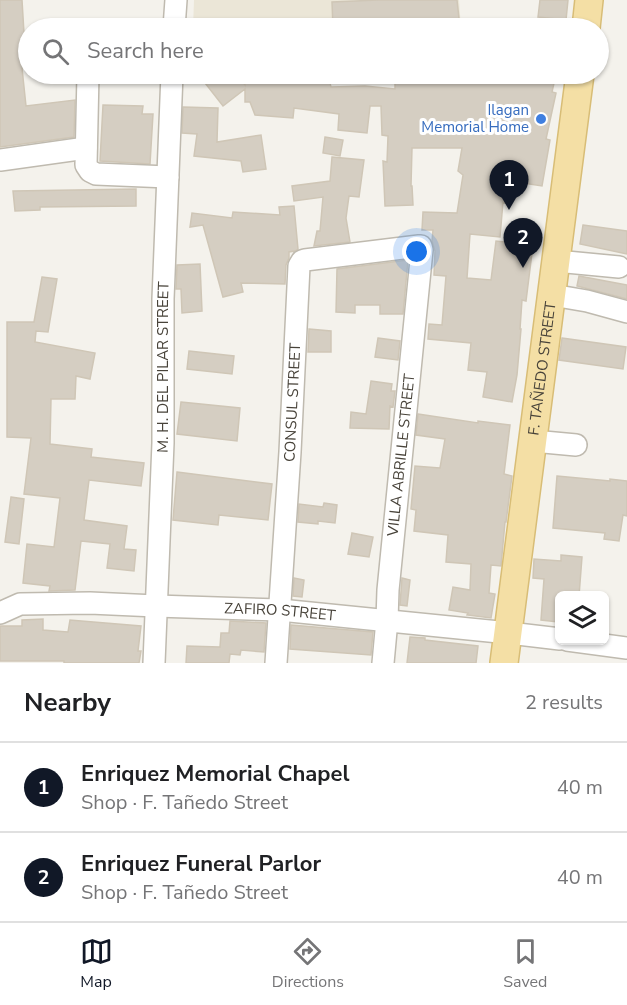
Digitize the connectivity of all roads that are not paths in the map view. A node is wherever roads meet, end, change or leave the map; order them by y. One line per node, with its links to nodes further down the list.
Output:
1 (176, 0): 3 (street)
2 (589, 0): 4 (main road)
3 (175, 18)
4 (586, 18)
5 (88, 84): 8 (street)
6 (172, 84): 10 (street, M. H. DEL PILAR STREET)
7 (579, 84): 12 (main road, F. TAÑEDO STREET)
8 (86, 148): 9 (street); 10 (street)
9 (0, 160)
10 (168, 177): 18 (street, M. H. DEL PILAR STREET)
11 (421, 246): 19 (street, CONSUL STREET); 21 (street, VILLA ABRILLE STREET)
12 (556, 261): 13 (street); 14 (main road, F. TAÑEDO STREET)
13 (619, 267)
14 (552, 295): 15 (street); 16 (main road, F. TAÑEDO STREET)
15 (627, 312)
16 (533, 441): 17 (street); 22 (main road, F. TAÑEDO STREET)
17 (576, 445)
18 (156, 606): 19 (street, ZAFIRO STREET); 20 (street, ZAFIRO STREET); 26 (street, M. H. DEL PILAR STREET)
19 (280, 610): 21 (street, ZAFIRO STREET); 27 (street, CONSUL STREET)
20 (0, 613)
21 (387, 620): 22 (street, ZAFIRO STREET); 28 (street, VILLA ABRILLE STREET)
22 (509, 633): 23 (street, ZAFIRO STREET); 29 (main road, F. TAÑEDO STREET)
23 (555, 638)
24 (604, 645): 25 (street)
25 (627, 648)
26 (154, 663)
27 (276, 663)
28 (383, 663)
29 (504, 663)

